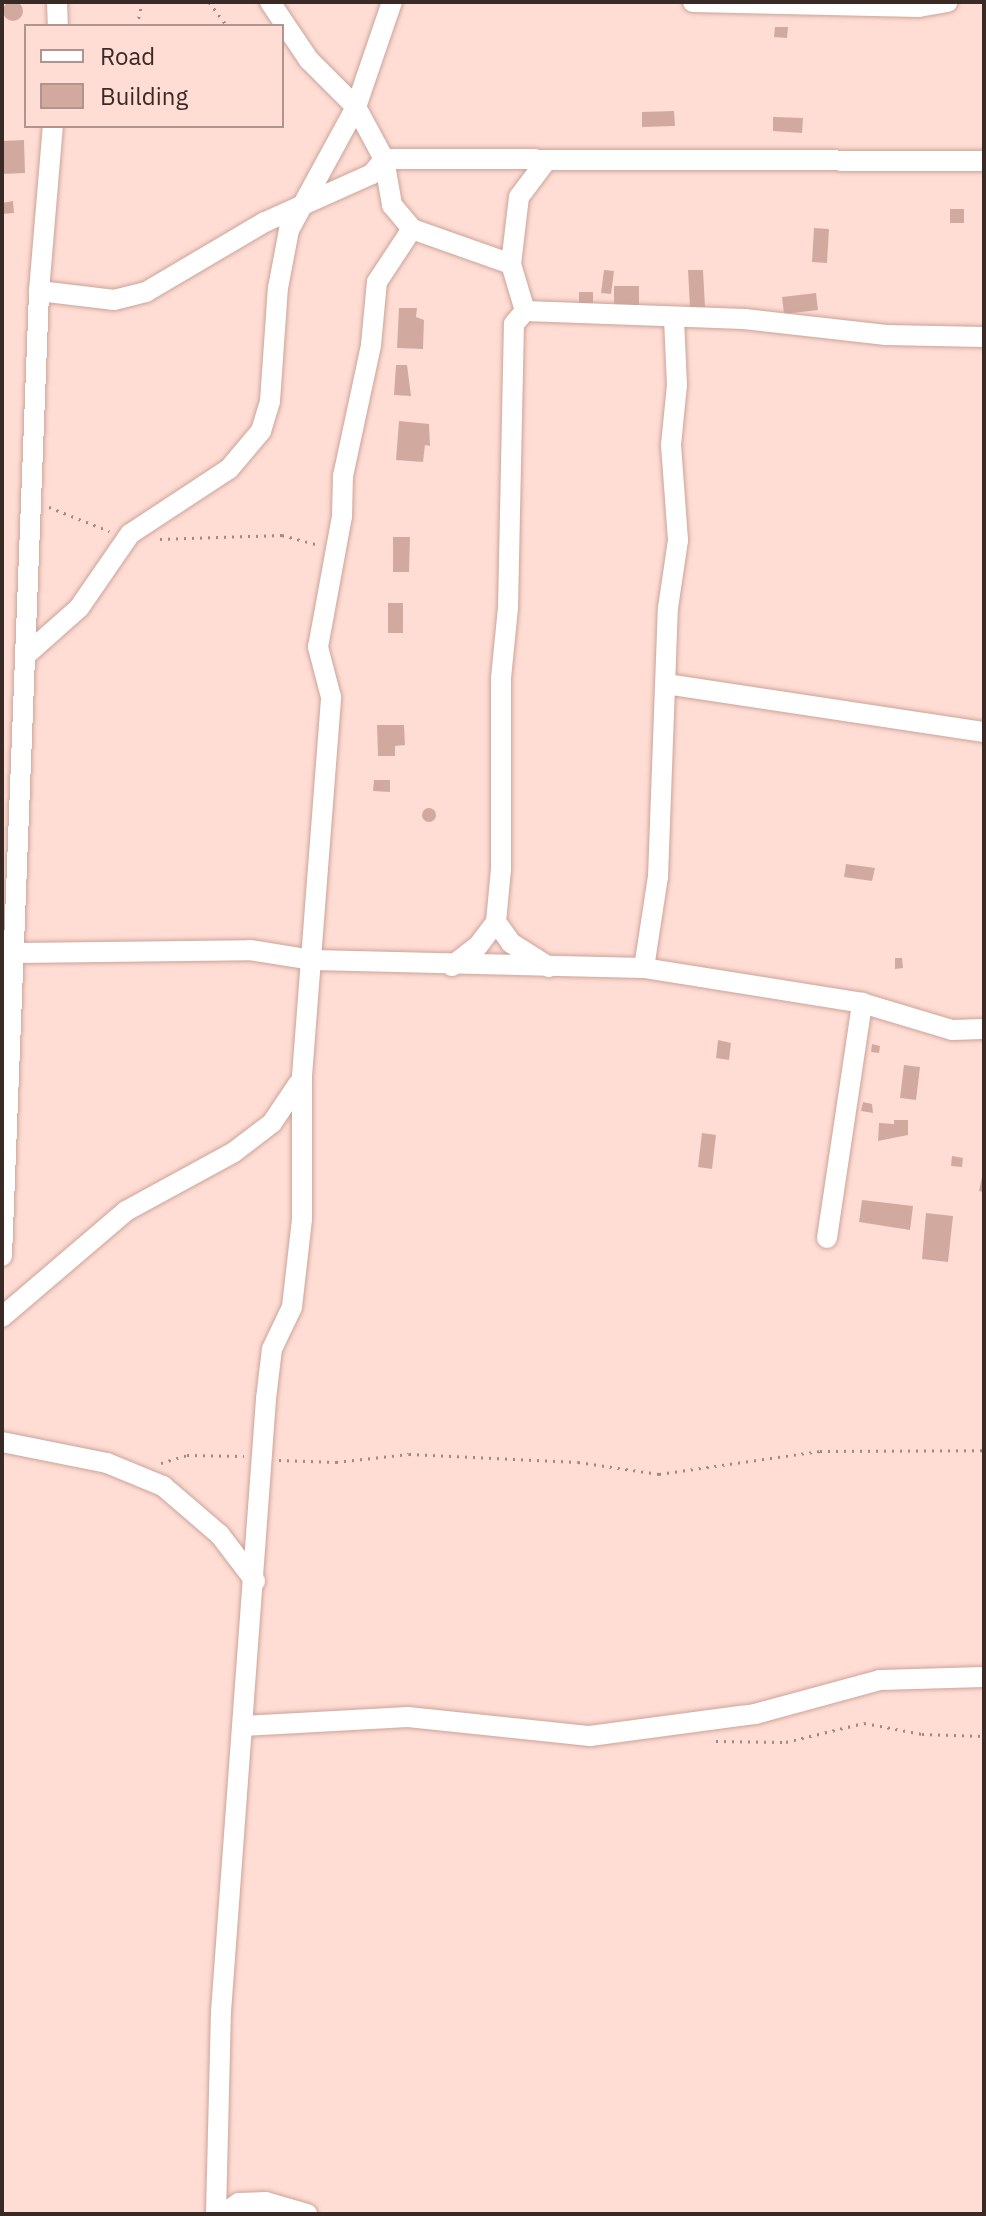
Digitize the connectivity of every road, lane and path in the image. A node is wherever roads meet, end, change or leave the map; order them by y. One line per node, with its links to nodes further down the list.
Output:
1 (57, 2): 8 (street)
2 (142, 2): 9 (path)
3 (209, 2): 10 (path)
4 (270, 2): 11 (street)
5 (392, 2): 11 (street)
6 (693, 2): 7 (street)
7 (948, 2)
8 (58, 24)
9 (137, 24)
10 (226, 24)
11 (356, 107): 13 (street); 16 (street)
12 (53, 128): 19 (street)
13 (384, 159): 14 (street); 16 (street); 17 (street)
14 (546, 161): 15 (street); 18 (street)
15 (984, 161)
16 (304, 201): 19 (street); 24 (street)
17 (412, 229): 18 (street); 25 (street)
18 (511, 264): 20 (street)
19 (39, 291): 23 (street)
20 (525, 311): 21 (street); 29 (street)
21 (674, 320): 22 (street); 27 (street)
22 (984, 337)
23 (32, 498): 24 (path); 26 (street)
24 (130, 534): 25 (path); 26 (street)
25 (336, 550): 31 (street)
26 (26, 655): 30 (street)
27 (666, 684): 28 (street); 34 (street)
28 (984, 732)
29 (496, 922): 32 (street); 33 (street)
30 (18, 953): 31 (street); 38 (street)
31 (313, 960): 32 (street); 37 (street)
32 (452, 966): 33 (street)
33 (549, 967): 34 (street)
34 (644, 968): 35 (street)
35 (862, 1003): 36 (street); 39 (street)
36 (984, 1029)
37 (302, 1076): 41 (street); 44 (street)
38 (5, 1149): 40 (street)
39 (827, 1238)
40 (2, 1256)
41 (2, 1317)
42 (2, 1442): 45 (street)
43 (984, 1450): 44 (path)
44 (264, 1459): 45 (path); 46 (street)
45 (141, 1477): 46 (street)
46 (255, 1581): 48 (street)
47 (984, 1677): 48 (street)
48 (243, 1726): 51 (street)
49 (984, 1736): 50 (path)
50 (707, 1739)
51 (216, 2214)
52 (223, 2214): 53 (street)
53 (307, 2214)

